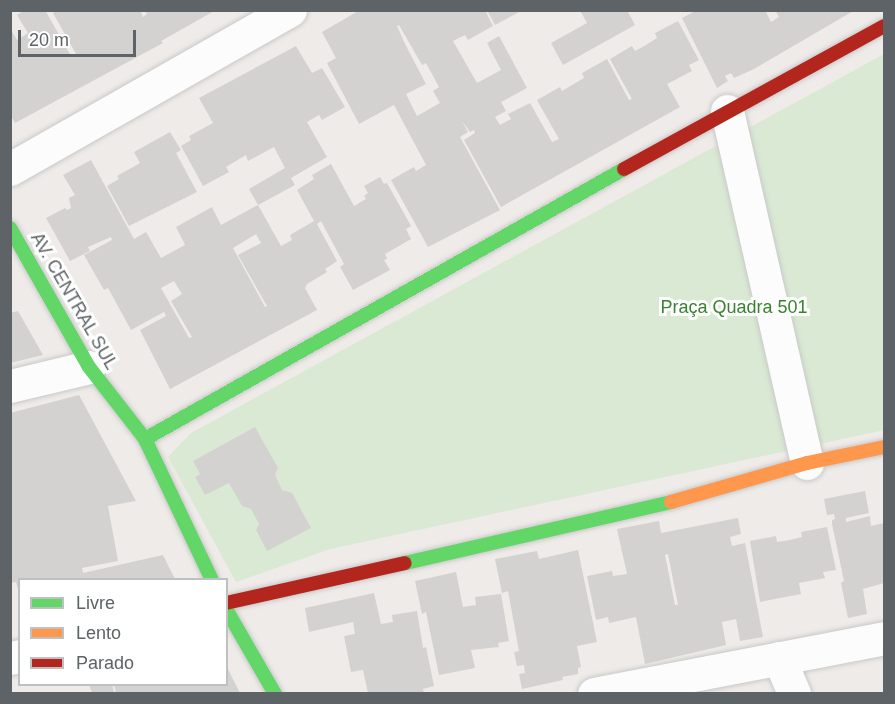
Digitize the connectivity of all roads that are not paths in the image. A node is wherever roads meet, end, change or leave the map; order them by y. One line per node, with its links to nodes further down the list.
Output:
1 (290, 10): 4 (street)
2 (885, 26): 3 (street)
3 (727, 111): 8 (street); 10 (street)
4 (10, 169)
5 (10, 228): 6 (street, AV. CENTRAL SUL)
6 (89, 367): 7 (street); 8 (street, AV. CENTRAL SUL)
7 (10, 386)
8 (146, 439): 11 (street, AV. CENTRAL SUL)
9 (885, 447): 10 (street)
10 (807, 463): 12 (street)
11 (212, 578)
12 (228, 603)
13 (228, 612): 16 (street)
14 (885, 638): 15 (street)
15 (779, 658): 17 (street); 18 (street)
16 (274, 693)
17 (594, 693)
18 (794, 693)

